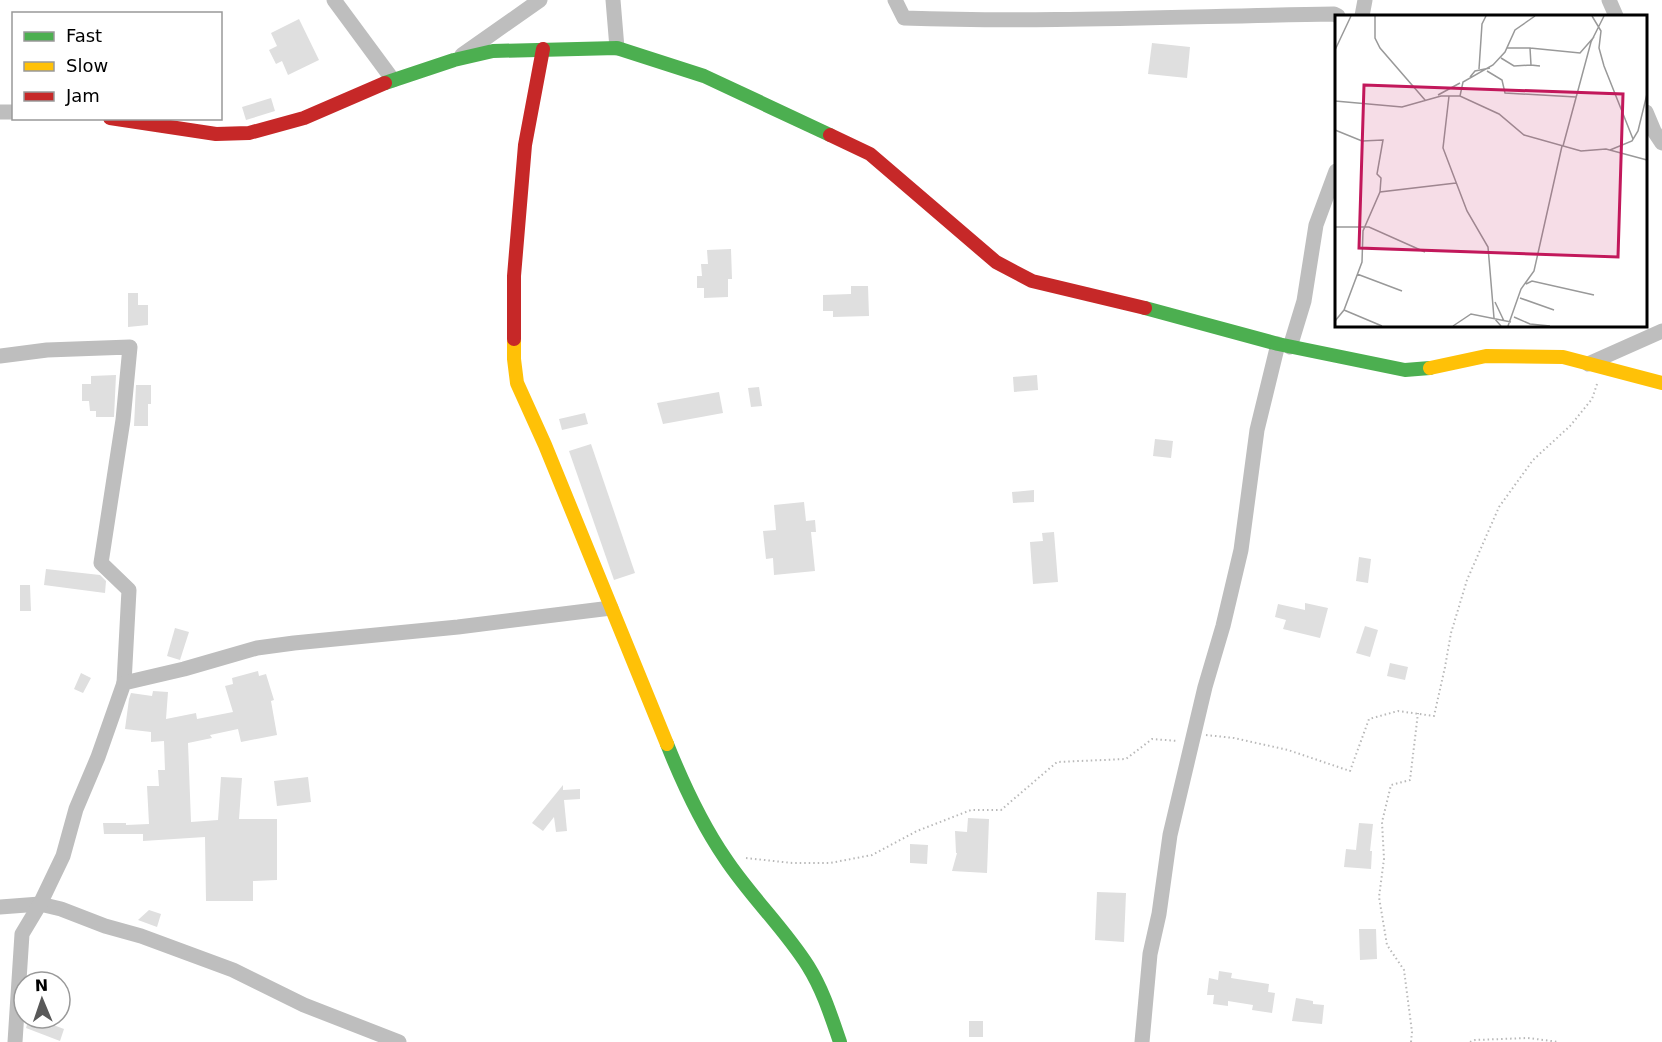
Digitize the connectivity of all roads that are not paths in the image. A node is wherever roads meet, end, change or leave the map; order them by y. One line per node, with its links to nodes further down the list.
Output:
1 (334, 0): 13 (street)
2 (540, 0): 12 (street)
3 (613, 0): 10 (street)
4 (895, 0): 7 (street)
5 (1365, 0): 8 (street)
6 (1609, 0): 9 (street)
7 (1335, 15)
8 (1362, 15)
9 (1616, 15)
10 (617, 48): 11 (street); 19 (street)
11 (543, 49): 12 (street); 23 (street)
12 (454, 60): 13 (street)
13 (393, 80): 15 (street)
14 (1647, 114): 16 (street)
15 (123, 120)
16 (1662, 143)
17 (1335, 174): 19 (street)
18 (1662, 331): 21 (street)
19 (1284, 346): 21 (street); 30 (street)
20 (0, 356): 24 (street)
21 (1595, 365): 22 (street)
22 (1662, 383)
23 (611, 608): 24 (street); 29 (street)
24 (124, 684): 25 (street)
25 (40, 904): 26 (street); 27 (street); 28 (street)
26 (0, 907)
27 (15, 1042)
28 (399, 1042)
29 (840, 1042)
30 (1142, 1042)

